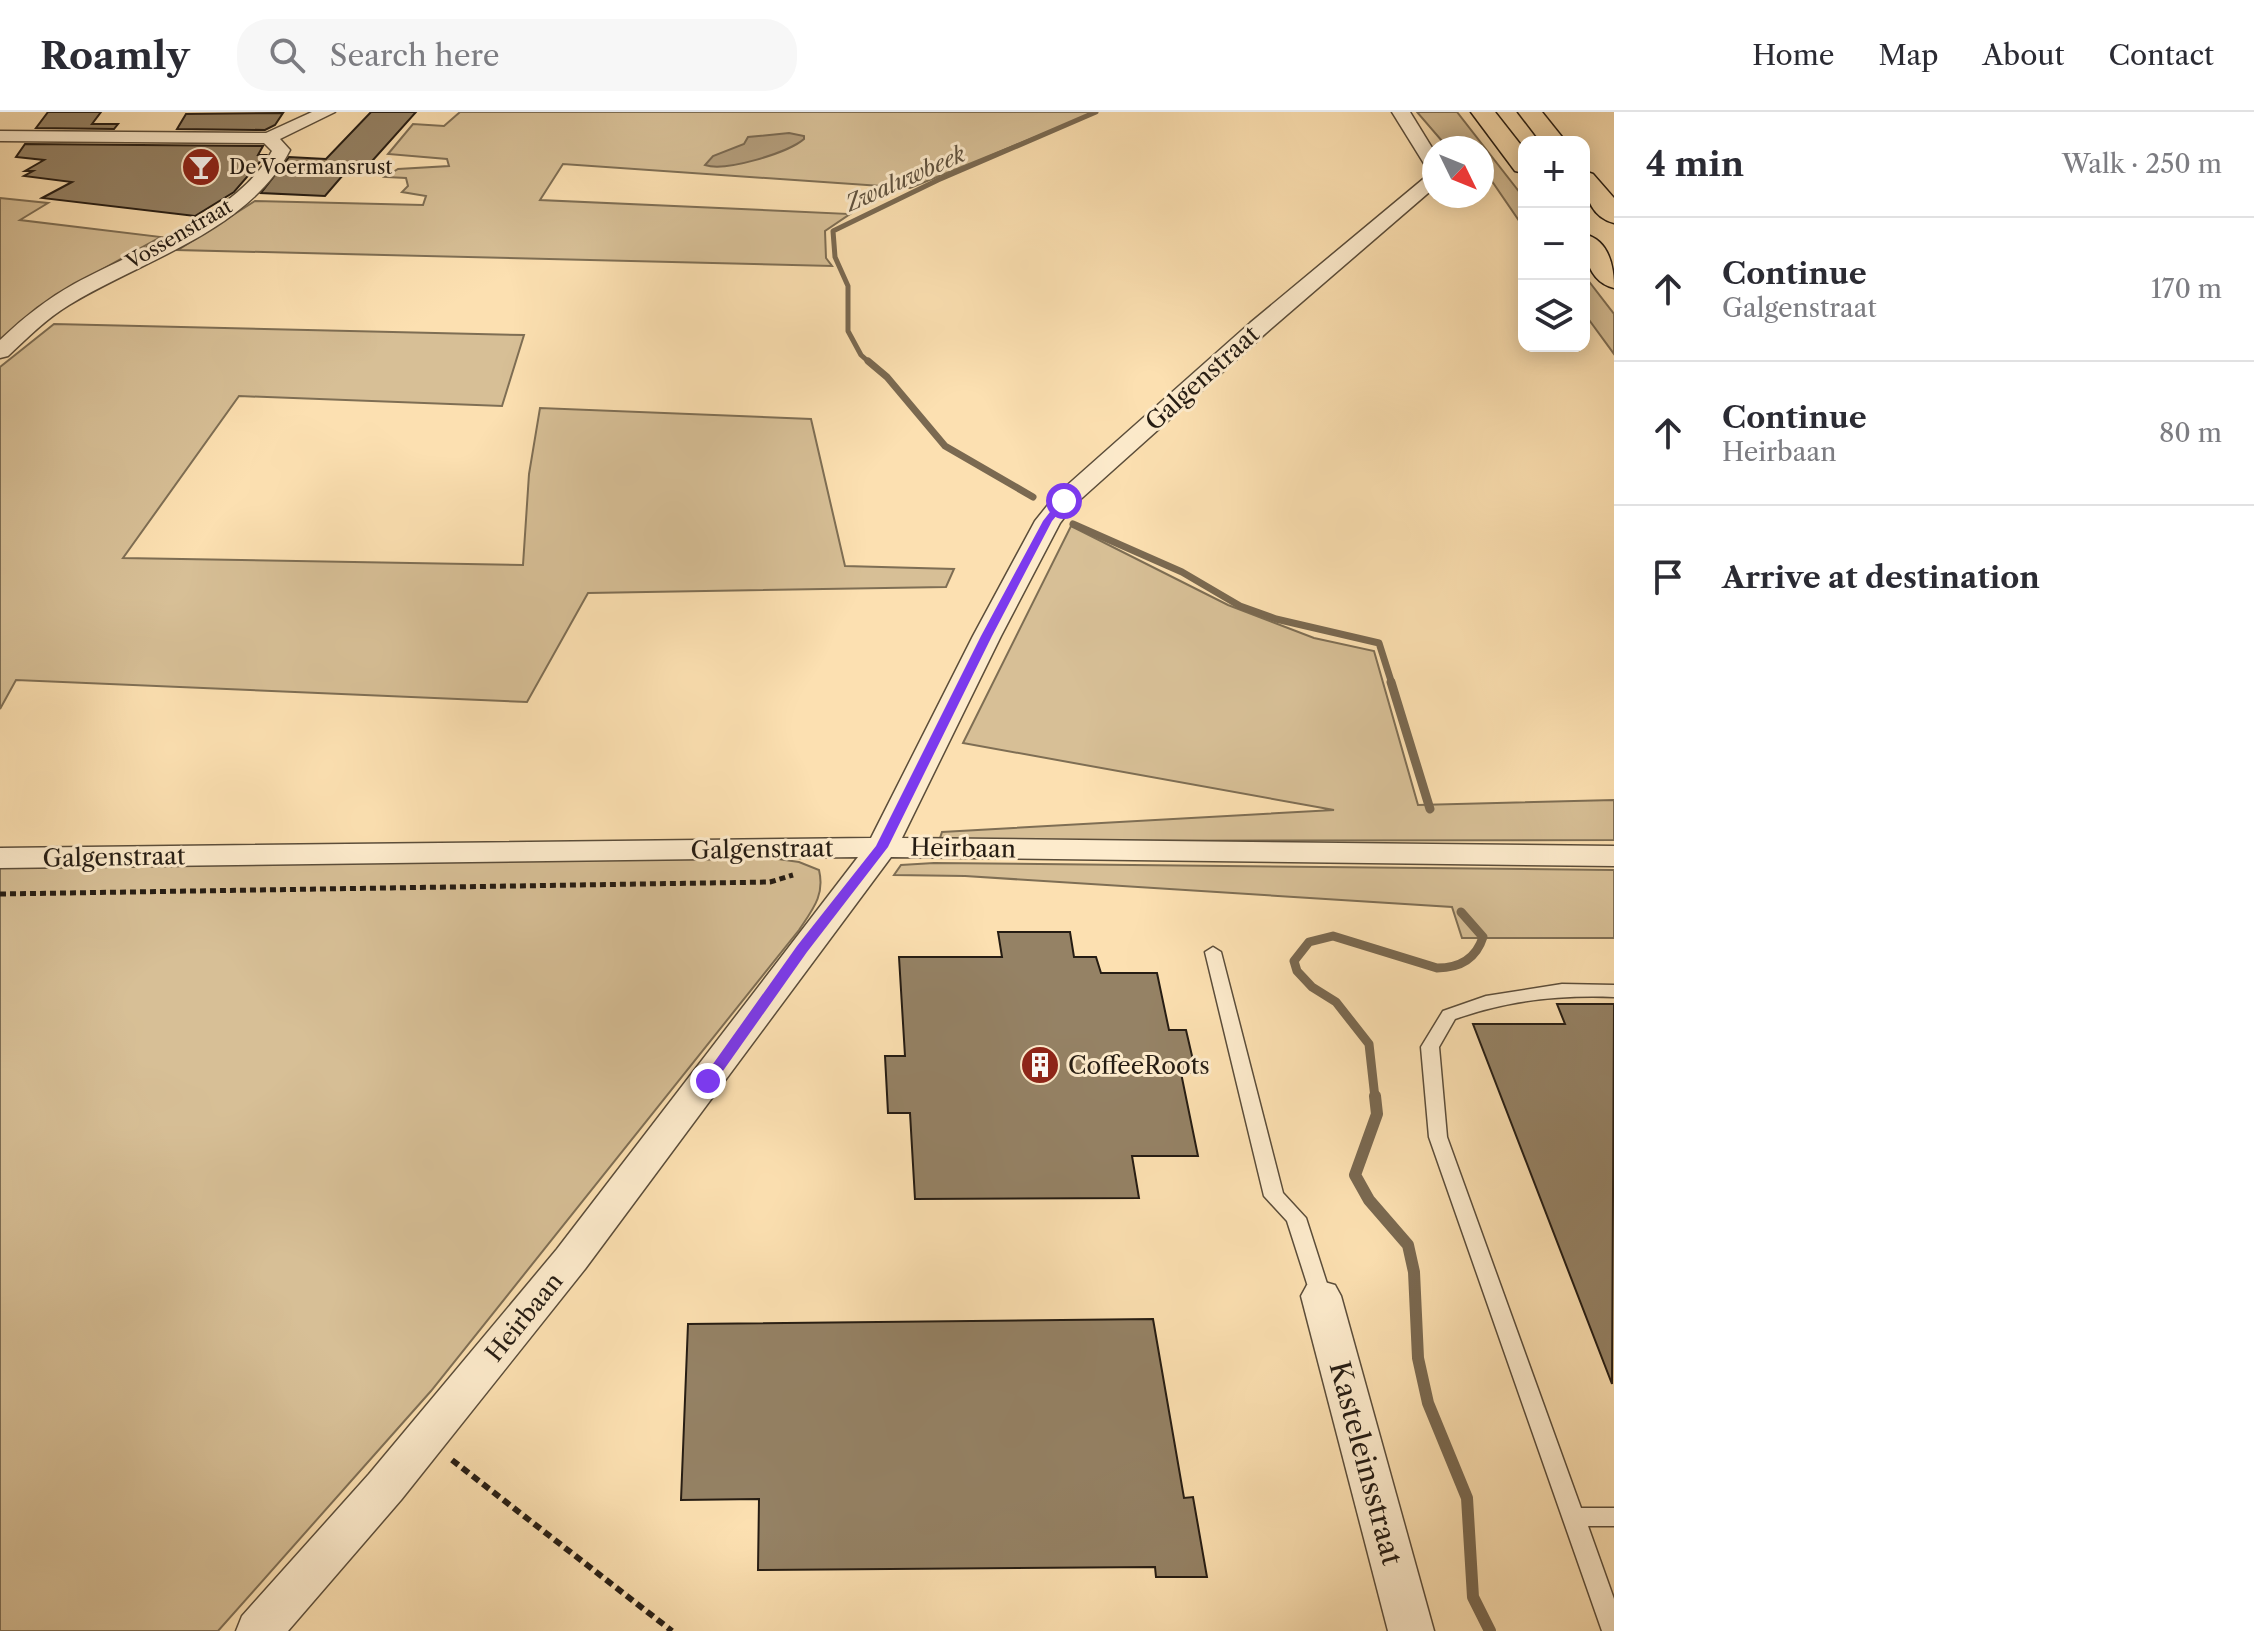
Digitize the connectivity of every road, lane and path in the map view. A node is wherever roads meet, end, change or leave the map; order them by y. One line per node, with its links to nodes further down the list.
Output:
1 (326, 112): 7 (street)
2 (1401, 112): 8 (street)
3 (1483, 112): 9 (highway)
4 (1530, 112): 6 (highway)
5 (0, 136): 7 (street)
6 (1549, 136)
7 (269, 138): 15 (street, Vossenstraat)
8 (1422, 146)
9 (1518, 158)
10 (1590, 186): 12 (highway)
11 (1422, 189): 16 (street, Galgenstraat)
12 (1614, 215)
13 (1590, 250): 14 (highway)
14 (1614, 280)
15 (0, 351)
16 (882, 847): 17 (street, Heirbaan); 18 (street, Galgenstraat); 24 (street, Heirbaan)
17 (1614, 856)
18 (0, 858)
19 (798, 873): 20 (path)
20 (0, 894)
21 (1213, 952): 23 (lane)
22 (1614, 991): 25 (lane)
23 (1321, 1296): 29 (street, Kasteleinsstraat)
24 (425, 1439): 27 (street, Heirbaan); 28 (path)
25 (1573, 1517): 26 (lane); 30 (lane)
26 (1614, 1517)
27 (259, 1631)
28 (672, 1631)
29 (1411, 1631)
30 (1614, 1631)

